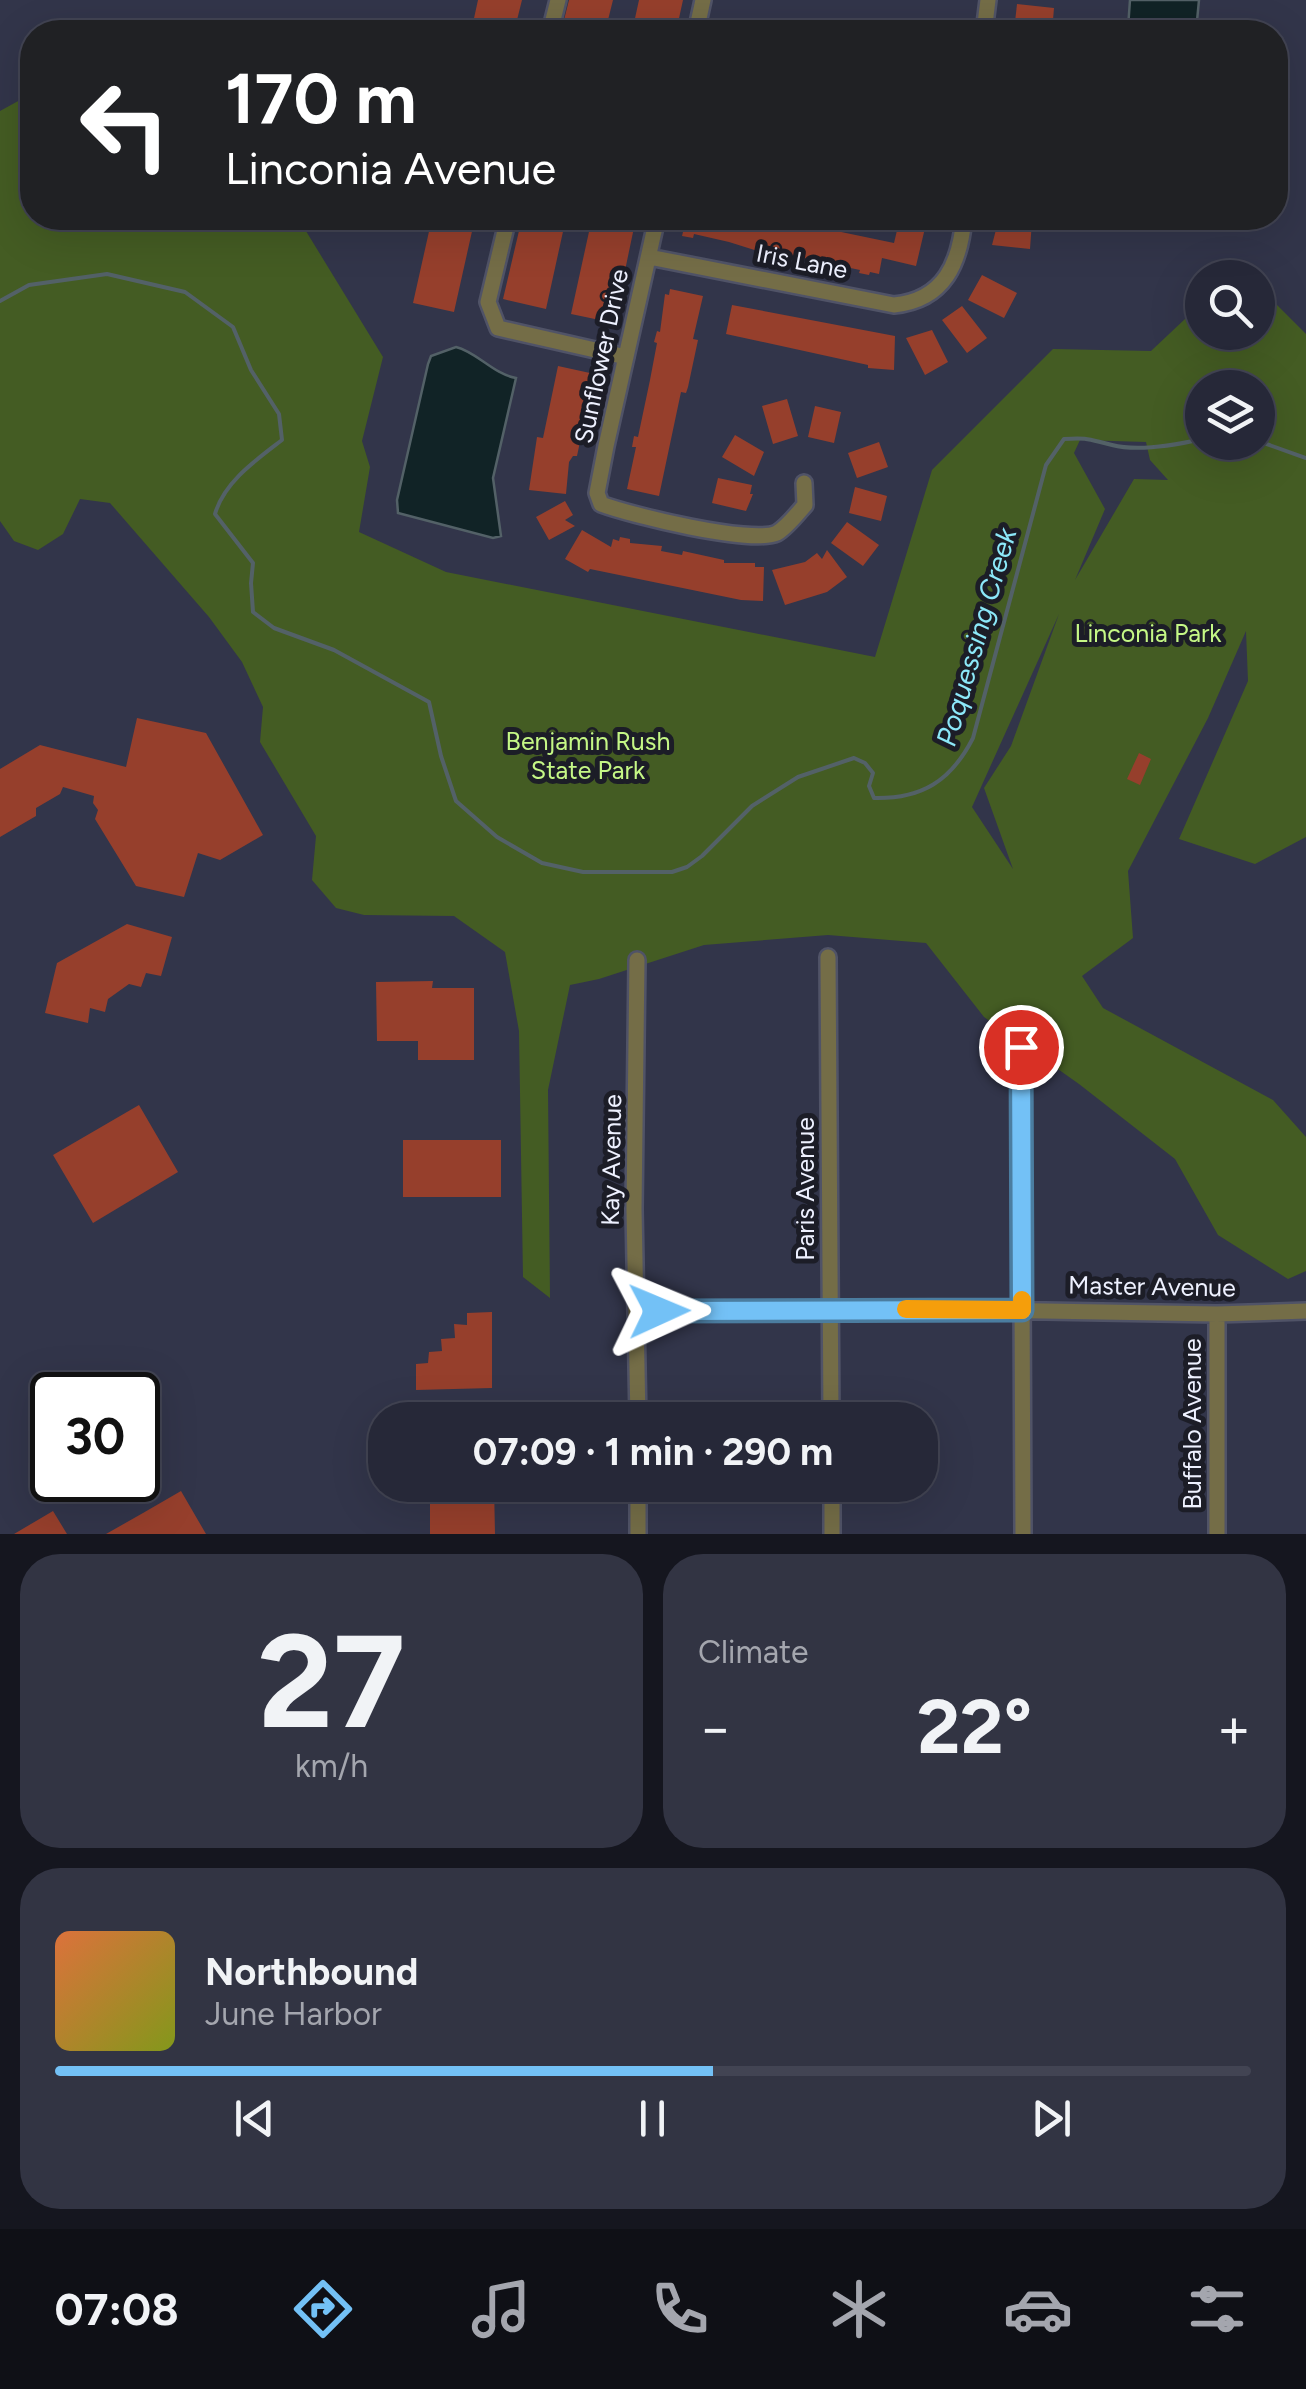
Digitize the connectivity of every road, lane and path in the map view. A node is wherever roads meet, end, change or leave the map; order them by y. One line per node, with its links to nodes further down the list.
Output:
1 (505, 230): 5 (street)
2 (654, 230): 4 (street, Sunflower Drive)
3 (963, 230): 4 (street, Iris Lane)
4 (648, 257): 5 (street, Sunflower Drive)
5 (626, 357): 6 (street, Sunflower Drive)
6 (804, 483)
7 (828, 957): 11 (street, Paris Avenue)
8 (637, 960): 13 (street, Kay Avenue)
9 (1021, 1047): 10 (street)
10 (1022, 1310): 11 (street, Master Avenue); 14 (street, Master Avenue); 21 (street)
11 (830, 1311): 13 (street, Master Avenue); 16 (street, Paris Avenue)
12 (1306, 1311): 14 (street, Master Avenue)
13 (637, 1312): 15 (street, Kay Avenue)
14 (1218, 1314): 22 (street, Buffalo Avenue)
15 (638, 1402)
16 (831, 1402)
17 (638, 1502): 19 (street)
18 (832, 1502): 20 (street)
19 (638, 1534)
20 (832, 1534)
21 (1023, 1534)
22 (1217, 1534)

